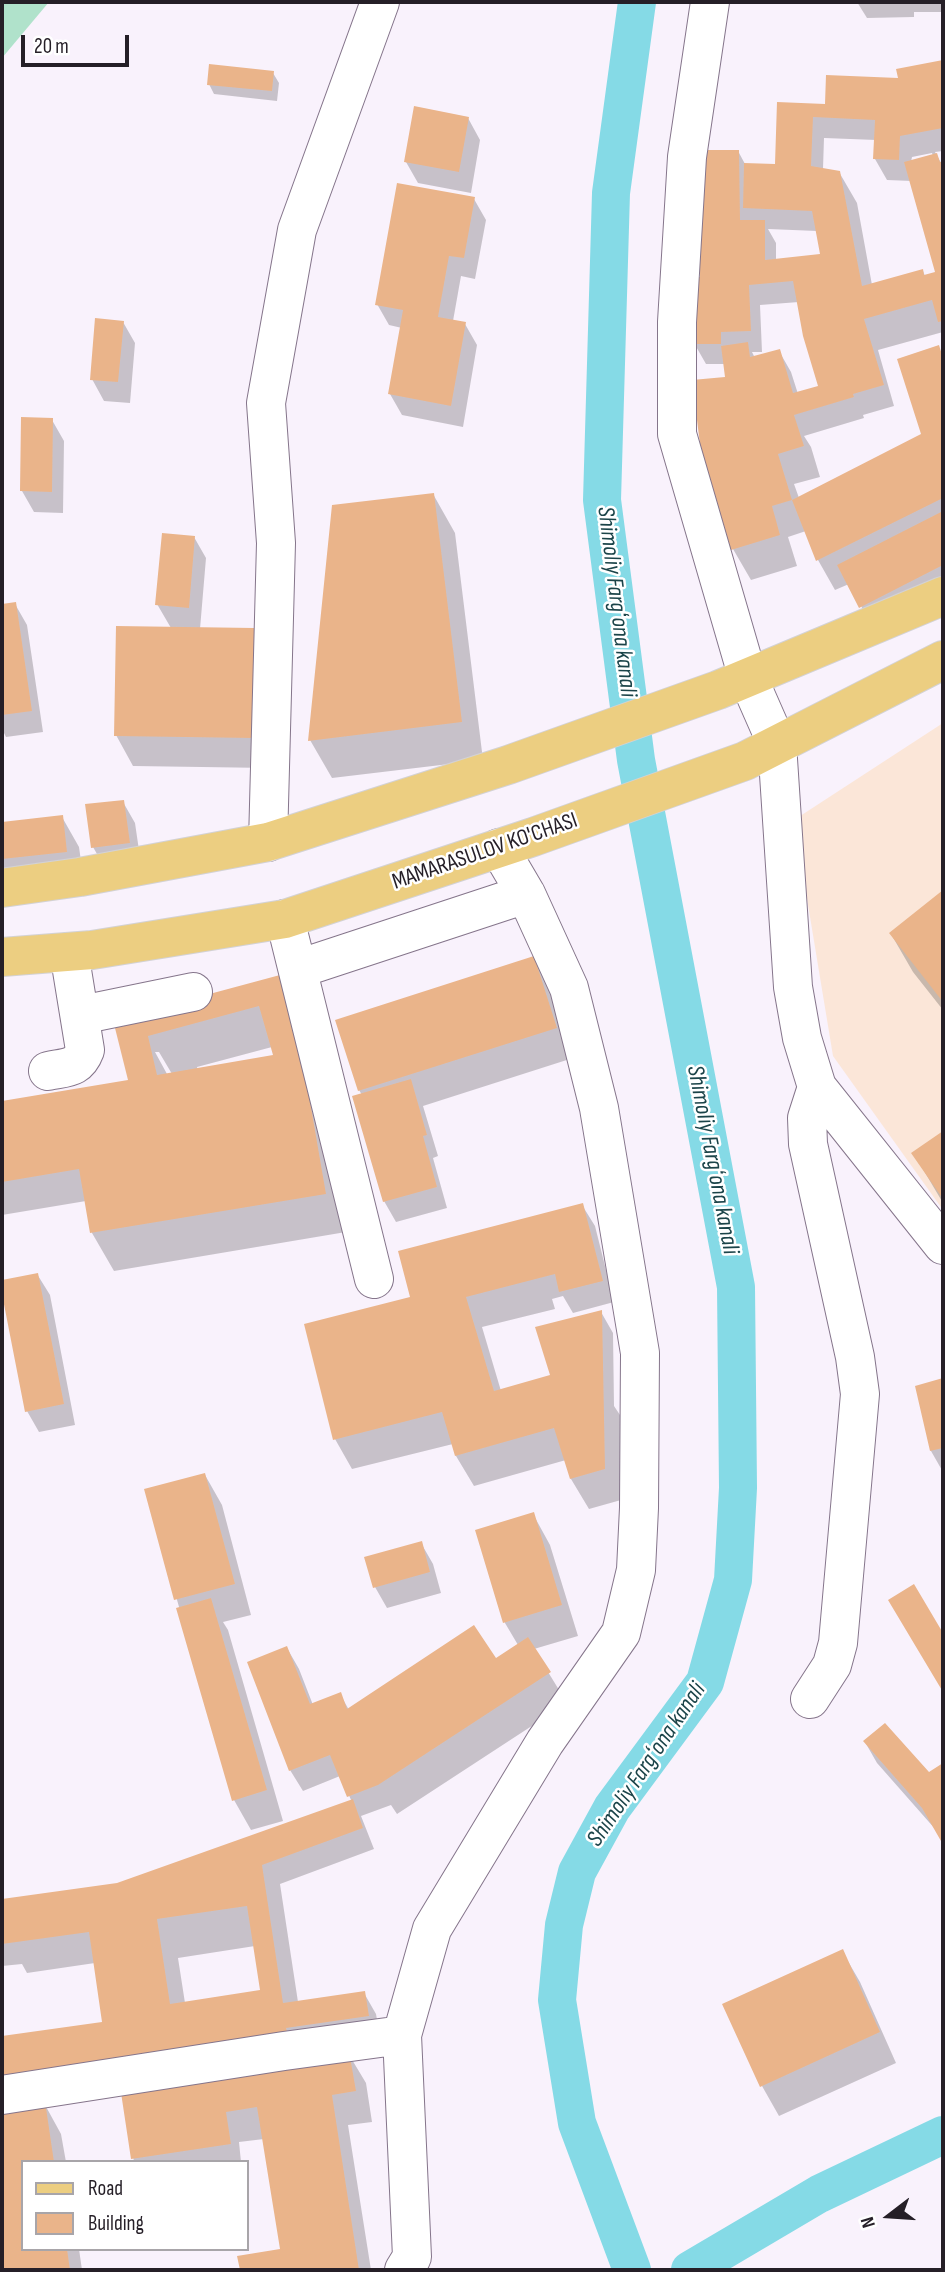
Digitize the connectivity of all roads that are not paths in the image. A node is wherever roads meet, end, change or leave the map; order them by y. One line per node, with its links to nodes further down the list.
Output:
1 (380, 2): 7 (street)
2 (710, 2): 5 (street)
3 (943, 596): 5 (main road)
4 (943, 660): 6 (main road, MAMARASULOV KO'CHASI)
5 (733, 684): 6 (street); 7 (main road)
6 (761, 752): 8 (main road, MAMARASULOV KO'CHASI); 18 (street)
7 (268, 842): 9 (main road)
8 (516, 843): 10 (street); 11 (main road, MAMARASULOV KO'CHASI)
9 (2, 888)
10 (526, 894): 14 (street); 22 (street)
11 (285, 919): 12 (main road, MAMARASULOV KO'CHASI); 14 (street)
12 (69, 952): 13 (main road, MAMARASULOV KO'CHASI); 16 (street)
13 (2, 957)
14 (298, 969): 20 (street)
15 (192, 992): 16 (street)
16 (81, 1015): 17 (street)
17 (48, 1071)
18 (817, 1087): 19 (street); 21 (street)
19 (943, 1245)
20 (374, 1279)
21 (810, 1699)
22 (402, 2035): 23 (street); 24 (street)
23 (2, 2095)
24 (404, 2270)

